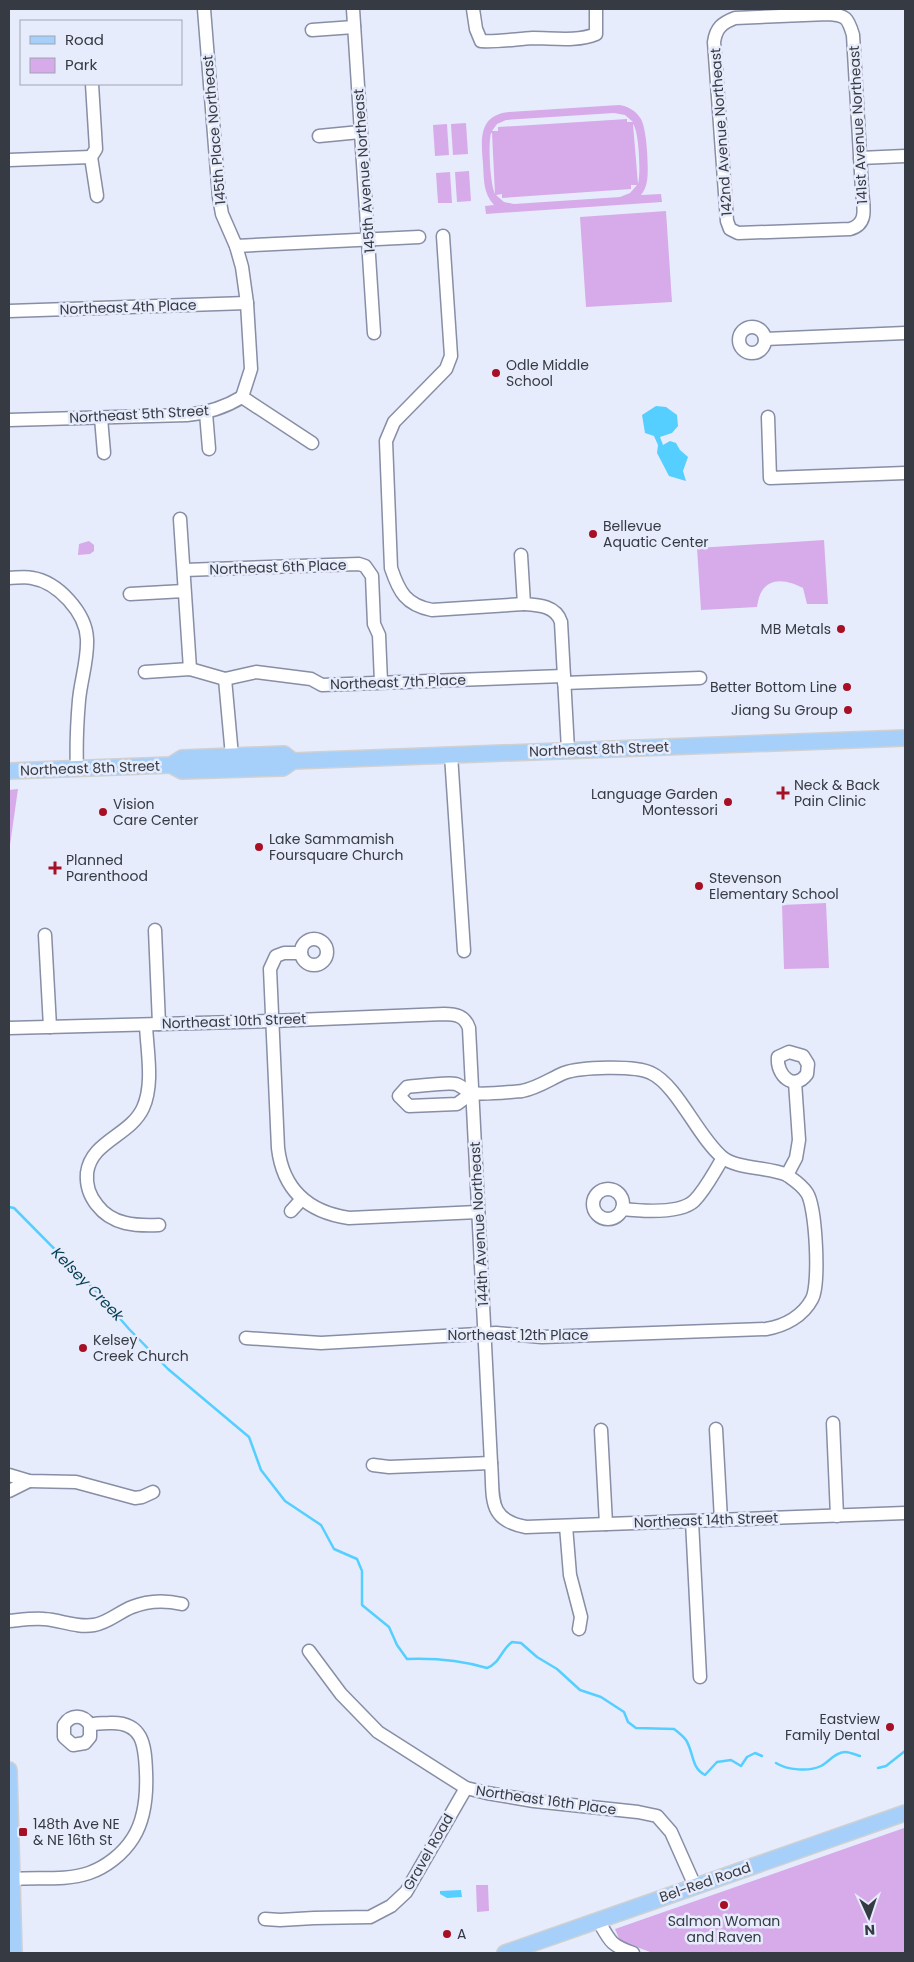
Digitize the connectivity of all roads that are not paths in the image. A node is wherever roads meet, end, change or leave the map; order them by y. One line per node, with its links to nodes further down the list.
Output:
1 (204, 9): 20 (street, 145th Place Northeast)
2 (353, 9): 6 (street, 145th Avenue Northeast)
3 (473, 9): 4 (street)
4 (596, 9)
5 (847, 19): 13 (street, 141st Avenue Northeast); 16 (street, 142nd Avenue Northeast)
6 (354, 27): 7 (street); 9 (street, 145th Avenue Northeast)
7 (312, 30)
8 (92, 85): 12 (street)
9 (360, 132): 10 (street); 19 (street, 145th Avenue Northeast)
10 (320, 136)
11 (905, 156): 13 (street)
12 (90, 157): 14 (street); 15 (street)
13 (860, 158): 16 (street, 141st Avenue Northeast)
14 (9, 160)
15 (97, 196)
16 (854, 228)
17 (443, 236): 41 (street)
18 (419, 237): 19 (street)
19 (369, 240): 20 (street); 23 (street, 145th Avenue Northeast)
20 (236, 246): 21 (street, 145th Place Northeast)
21 (247, 303): 22 (street, Northeast 4th Place); 26 (street, 145th Place Northeast)
22 (9, 311)
23 (374, 333)
24 (905, 333): 25 (street)
25 (765, 339)
26 (242, 397): 27 (street, Northeast 5th Street); 31 (street)
27 (206, 413): 29 (street, Northeast 5th Street); 32 (street)
28 (768, 417): 34 (street)
29 (101, 418): 30 (street, Northeast 5th Street); 33 (street)
30 (9, 420)
31 (312, 443)
32 (209, 449)
33 (104, 452)
34 (905, 473)
35 (180, 519): 37 (street)
36 (521, 555): 41 (street)
37 (184, 570): 39 (street); 47 (street, Northeast 6th Place)
38 (9, 575): 54 (street)
39 (184, 591): 40 (street); 42 (street)
40 (130, 594)
41 (524, 604): 46 (street)
42 (190, 669): 43 (street, Northeast 7th Place); 45 (street, Northeast 7th Place)
43 (145, 672)
44 (700, 678): 46 (street, Northeast 7th Place)
45 (225, 679): 47 (street, Northeast 7th Place); 51 (street)
46 (564, 680): 47 (street, Northeast 7th Place); 49 (street)
47 (381, 682)
48 (905, 738): 49 (main road, Northeast 8th Street)
49 (568, 750): 50 (main road, Northeast 8th Street)
50 (452, 755): 52 (main road, Northeast 8th Street); 58 (street)
51 (232, 756): 52 (main road, Northeast 8th Street); 53 (main road, Northeast 8th Street)
52 (293, 761): 53 (main road, Northeast 8th Street)
53 (171, 765): 54 (main road, Northeast 8th Street)
54 (77, 769): 55 (main road, Northeast 8th Street)
55 (9, 771)
56 (155, 930): 62 (street)
57 (45, 934): 64 (street)
58 (464, 951)
59 (301, 953): 61 (street)
60 (459, 1016): 61 (street, Northeast 10th Street); 67 (street, 144th Avenue Northeast)
61 (272, 1021): 62 (street, Northeast 10th Street); 70 (street)
62 (159, 1024): 63 (street, Northeast 10th Street)
63 (146, 1025): 64 (street, Northeast 10th Street); 74 (street)
64 (50, 1027): 65 (street, Northeast 10th Street)
65 (9, 1028)
66 (795, 1082): 69 (street)
67 (472, 1093): 67 (street); 68 (street); 73 (street, 144th Avenue Northeast)
68 (723, 1158): 69 (street); 71 (street)
69 (787, 1175): 75 (street, Northeast 12th Place)
70 (302, 1199): 72 (street); 73 (street)
71 (622, 1209)
72 (291, 1211)
73 (478, 1212): 75 (street, 144th Avenue Northeast)
74 (160, 1225)
75 (484, 1333): 76 (street, Northeast 12th Place); 80 (street, 144th Avenue Northeast)
76 (246, 1338)
77 (833, 1423): 87 (street)
78 (716, 1429): 88 (street)
79 (600, 1430): 91 (street)
80 (491, 1463): 81 (street); 90 (street, 144th Avenue Northeast)
81 (373, 1465)
82 (9, 1474): 83 (street)
83 (29, 1480): 84 (street); 85 (street)
84 (9, 1491)
85 (153, 1492)
86 (905, 1513): 87 (street, Northeast 14th Street)
87 (837, 1516): 88 (street, Northeast 14th Street)
88 (721, 1520): 89 (street, Northeast 14th Street)
89 (692, 1521): 91 (street, Northeast 14th Street); 97 (street)
90 (507, 1522): 92 (street, Northeast 14th Street)
91 (606, 1524): 92 (street, Northeast 14th Street)
92 (566, 1526): 95 (street)
93 (182, 1604): 94 (street)
94 (9, 1621)
95 (579, 1629)
96 (309, 1651): 100 (street, Northeast 16th Place)
97 (700, 1676)
98 (90, 1725): 102 (street)
99 (9, 1770): 102 (main road)
100 (466, 1788): 103 (street, Northeast 16th Place); 105 (street, Gravel Road)
101 (905, 1813): 103 (main road, Bel-Red Road)
102 (13, 1879): 104 (main road)
103 (694, 1886): 106 (main road, Bel-Red Road)
104 (11, 1896): 107 (main road)
105 (265, 1919)
106 (598, 1920): 108 (main road, Bel-Red Road); 109 (street)
107 (14, 1953)
108 (505, 1953)
109 (633, 1953)

